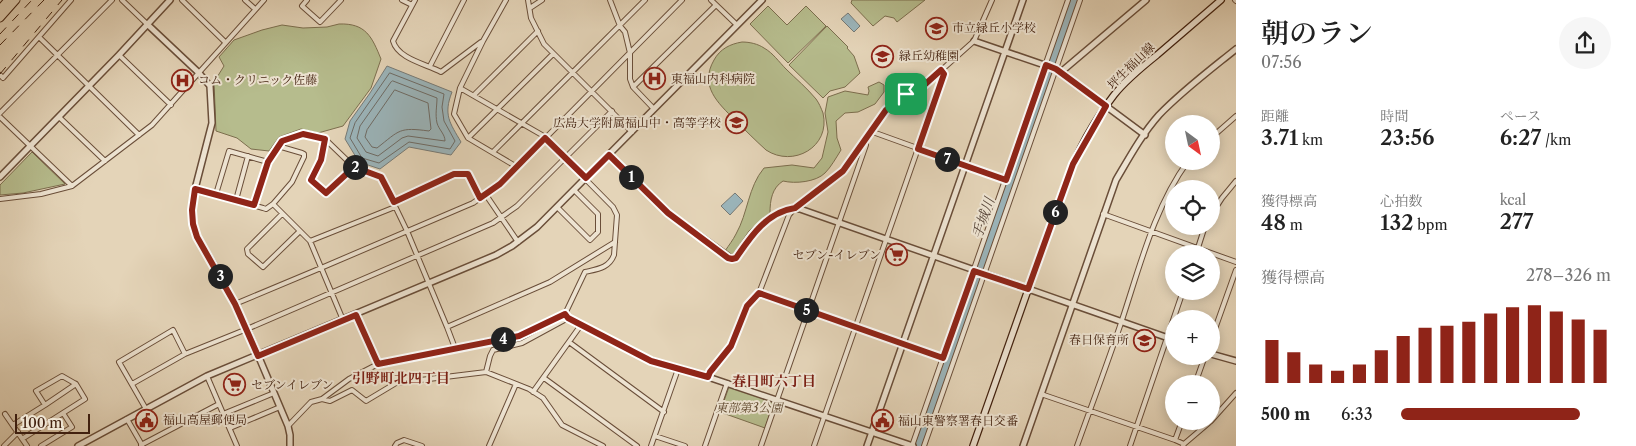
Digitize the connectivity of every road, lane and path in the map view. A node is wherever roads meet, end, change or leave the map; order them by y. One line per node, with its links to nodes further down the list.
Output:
1 (8, 0): 32 (highway)
2 (16, 0): 34 (highway)
3 (71, 0): 39 (street)
4 (112, 0): 47 (street)
5 (122, 0): 35 (street)
6 (170, 0): 35 (street)
7 (182, 0): 42 (street)
8 (245, 0): 33 (street)
9 (264, 0): 33 (street)
10 (307, 0): 11 (street)
11 (341, 0)
12 (402, 0): 29 (street)
13 (415, 0): 29 (street)
14 (464, 0): 49 (street)
15 (506, 0): 40 (street)
16 (528, 0): 31 (street)
17 (542, 0): 31 (street)
18 (610, 0): 37 (street)
19 (645, 0): 37 (street)
20 (682, 0): 45 (street)
21 (711, 0): 30 (street)
22 (762, 0): 36 (street)
23 (992, 0): 41 (street)
24 (1023, 0): 44 (street)
25 (1068, 0): 50 (street)
26 (1080, 0): 51 (street)
27 (1146, 0): 53 (street)
28 (1221, 0): 64 (main road, 坪生福山線)
29 (412, 5): 49 (street)
30 (716, 5): 36 (street); 59 (street)
31 (530, 8): 38 (street)
32 (0, 9)
33 (255, 9): 42 (street)
34 (0, 18)
35 (147, 24): 48 (street); 54 (street)
36 (737, 25): 66 (street)
37 (620, 26): 45 (street); 55 (street)
38 (538, 30): 46 (street); 62 (street)
39 (39, 37): 47 (street); 56 (street)
40 (483, 41): 49 (street); 60 (street)
41 (974, 41): 44 (street); 52 (street)
42 (225, 42): 54 (street)
43 (1236, 49): 76 (street)
44 (1005, 52): 50 (street); 90 (street)
45 (630, 53): 59 (street); 61 (street)
46 (553, 54): 55 (street); 65 (street)
47 (58, 55): 58 (street); 68 (street)
48 (119, 56): 58 (street); 63 (street)
49 (430, 66)
50 (1047, 66): 51 (street); 96 (street)
51 (1055, 69): 53 (street); 131 (street)
52 (941, 70): 73 (street); 83 (street)
53 (1061, 72): 64 (street)
54 (199, 73): 63 (street); 99 (street)
55 (572, 73): 61 (street); 71 (street)
56 (2, 76): 57 (street)
57 (0, 83)
58 (88, 86): 69 (street); 75 (street)
59 (633, 87): 66 (street)
60 (460, 88): 62 (street); 77 (street)
61 (591, 92): 67 (street); 78 (street)
62 (474, 96): 65 (street)
63 (170, 105): 75 (street)
64 (1106, 106): 76 (street); 133 (main road, 坪生福山線)
65 (498, 109): 71 (street); 77 (street)
66 (654, 109): 74 (street)
67 (612, 111): 74 (street); 87 (street)
68 (0, 115): 81 (street)
69 (58, 116): 81 (street); 88 (street)
70 (1236, 116): 72 (street)
71 (522, 123): 78 (street); 84 (street)
72 (1220, 130)
73 (870, 131): 80 (street); 83 (street)
74 (632, 132): 85 (street)
75 (139, 135): 88 (street)
76 (1144, 135): 113 (street)
77 (468, 138): 84 (street)
78 (545, 138): 87 (street); 92 (street)
79 (325, 139): 82 (street); 91 (street); 91 (street)
80 (865, 139): 111 (street); 115 (street)
81 (30, 146): 94 (street); 98 (street)
82 (278, 146): 89 (street); 107 (street)
83 (918, 149): 90 (street); 119 (street)
84 (493, 152): 92 (street)
85 (609, 155): 95 (street); 111 (street)
86 (248, 156): 89 (street); 101 (street); 105 (street)
87 (565, 157): 95 (street); 114 (street)
88 (105, 161): 98 (street)
89 (268, 162): 108 (street)
90 (966, 165): 96 (street); 125 (street)
91 (354, 167): 109 (street)
92 (517, 167): 102 (street)
93 (1182, 170): 118 (street)
94 (0, 177)
95 (586, 178): 100 (street); 122 (street)
96 (1006, 180): 130 (street)
97 (1236, 181): 106 (street)
98 (72, 186): 104 (street)
99 (195, 189): 101 (street); 136 (street)
100 (574, 190): 110 (street); 110 (street)
101 (216, 194): 105 (street)
102 (486, 195): 103 (street); 114 (street)
103 (480, 198): 109 (street); 117 (street)
104 (0, 199)
105 (236, 200): 108 (street)
106 (1220, 201)
107 (273, 204): 108 (street); 112 (street)
108 (254, 205)
109 (395, 205): 117 (street); 120 (street)
110 (558, 207): 121 (street)
111 (795, 208): 115 (street); 135 (street)
112 (282, 214): 116 (street); 116 (street)
113 (1103, 214): 118 (street); 137 (street)
114 (501, 218): 121 (street); 124 (street)
115 (839, 224): 119 (street); 138 (street)
116 (300, 231): 120 (street)
117 (407, 231): 124 (street); 128 (street)
118 (1152, 231): 123 (street); 143 (street)
119 (886, 240): 125 (street); 146 (street)
120 (310, 241): 128 (street)
121 (518, 242): 132 (street)
122 (615, 242): 141 (street); 145 (street)
123 (1190, 245)
124 (417, 256): 132 (street); 134 (street)
125 (934, 256): 130 (street); 151 (street)
126 (1220, 256): 127 (street)
127 (1236, 262)
128 (321, 268): 134 (street); 136 (street)
129 (1236, 270): 140 (street)
130 (975, 271): 131 (street); 156 (street)
131 (983, 274): 133 (street); 217 (street)
132 (428, 283): 139 (street); 145 (street)
133 (1028, 289): 137 (street); 218 (main road, 坪生福山線)
134 (331, 293): 142 (street); 147 (street)
135 (759, 293): 138 (street); 162 (street)
136 (235, 304): 147 (street)
137 (1073, 304): 143 (street); 171 (street)
138 (808, 311): 146 (street); 173 (street)
139 (356, 315): 142 (street); 158 (street)
140 (1220, 315)
141 (567, 316): 144 (street); 152 (street); 160 (street)
142 (343, 320): 154 (street)
143 (1122, 322): 148 (street); 178 (street)
144 (581, 325): 149 (street); 159 (street)
145 (447, 326): 152 (street)
146 (855, 327): 151 (street); 184 (street)
147 (247, 330): 153 (street); 154 (street)
148 (1165, 336)
149 (568, 342): 163 (street); 180 (street)
150 (1165, 343): 188 (street)
151 (903, 344): 156 (street); 193 (street)
152 (455, 348): 158 (street)
153 (185, 354): 166 (street); 166 (street)
154 (258, 356): 161 (street); 169 (street)
155 (1220, 357): 157 (street)
156 (943, 358): 216 (street)
157 (1236, 361)
158 (378, 364): 172 (street)
159 (678, 369): 162 (street); 180 (street)
160 (486, 372): 167 (street); 172 (street)
161 (207, 376): 174 (street); 177 (street)
162 (708, 377): 164 (street)
163 (544, 378): 168 (street); 209 (street)
164 (727, 383): 173 (street); 212 (street)
165 (76, 384): 175 (street); 175 (street); 181 (street)
166 (132, 384): 177 (street)
167 (516, 384): 168 (street); 207 (street)
168 (533, 392): 208 (street)
169 (274, 393): 176 (street); 183 (street)
170 (1236, 393): 179 (street)
171 (1041, 394): 178 (street); 219 (street)
172 (322, 399): 187 (street)
173 (777, 400): 184 (street); 213 (street)
174 (219, 404): 183 (street); 198 (street)
175 (45, 405): 186 (street)
176 (280, 407): 187 (street); 189 (street)
177 (146, 409): 185 (street)
178 (1090, 410): 188 (street); 220 (street)
179 (1220, 411)
180 (664, 412): 194 (street)
181 (63, 413): 195 (street); 201 (street)
182 (5, 414): 186 (street)
183 (224, 414): 189 (street)
184 (824, 416): 193 (street); 214 (street)
185 (127, 419): 198 (street); 202 (street)
186 (13, 425): 192 (street)
187 (288, 426): 204 (street)
188 (1136, 427): 196 (street); 221 (street)
189 (230, 428): 203 (street)
190 (1179, 430): 196 (street)
191 (1201, 430): 199 (street)
192 (18, 432): 195 (street); 197 (street)
193 (872, 432): 215 (street); 216 (street)
194 (656, 436): 210 (street); 211 (street)
195 (22, 439): 200 (street)
196 (1175, 440): 199 (street)
197 (6, 445)
198 (142, 445)
199 (1184, 445)
200 (27, 446)
201 (41, 446)
202 (78, 446)
203 (237, 446)
204 (290, 446)
205 (396, 446): 206 (street)
206 (422, 446)
207 (489, 446)
208 (603, 446)
209 (637, 446)
210 (651, 446)
211 (685, 446)
212 (704, 446)
213 (761, 446)
214 (814, 446)
215 (867, 446)
216 (912, 446)
217 (924, 446)
218 (973, 446)
219 (1023, 446)
220 (1077, 446)
221 (1130, 446)

